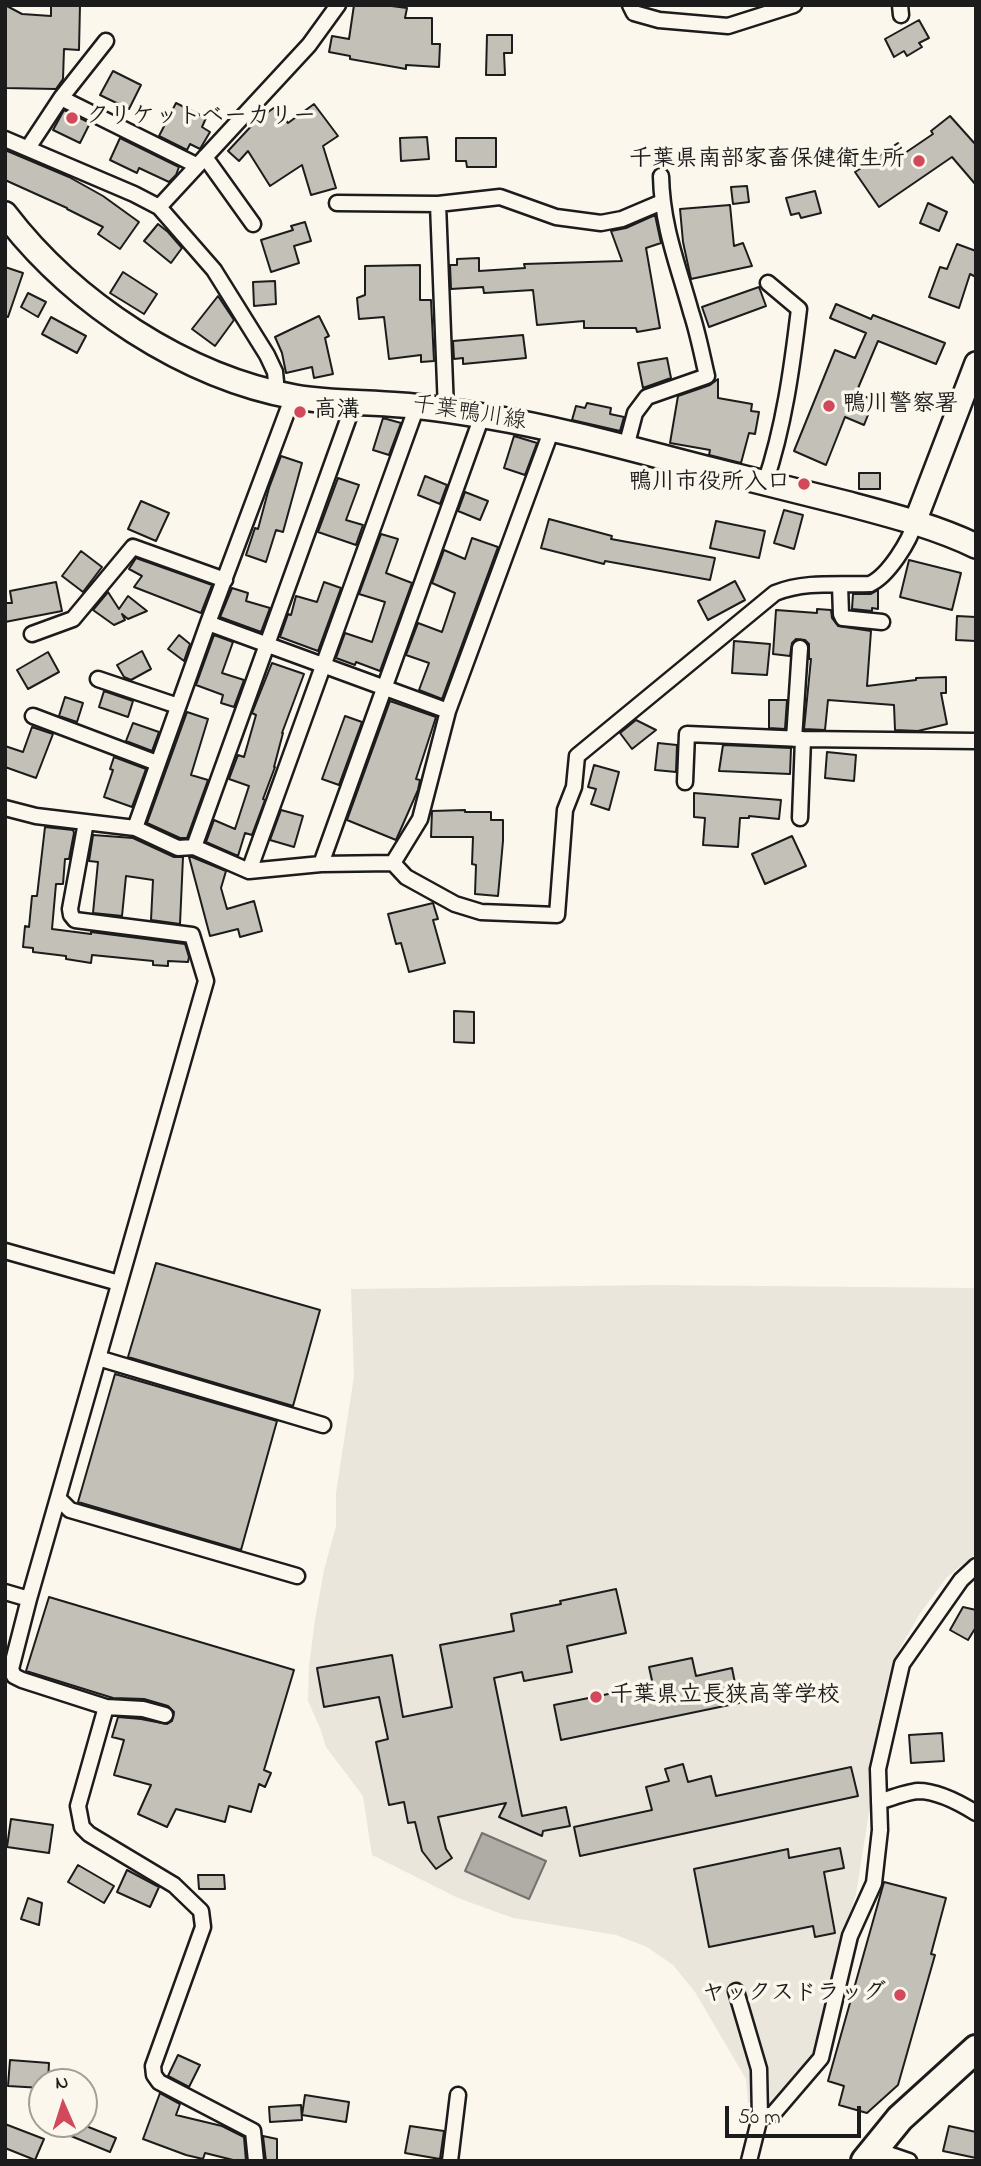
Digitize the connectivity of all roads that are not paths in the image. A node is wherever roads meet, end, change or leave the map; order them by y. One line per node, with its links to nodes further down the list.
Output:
1 (338, 5): 9 (street)
2 (630, 5): 4 (street)
3 (794, 5): 4 (street)
4 (762, 11)
5 (106, 41): 6 (street)
6 (61, 98): 8 (street); 9 (street)
7 (5, 139): 8 (street)
8 (28, 148): 14 (street)
9 (200, 161): 14 (street); 16 (street)
10 (661, 176): 11 (street)
11 (662, 202): 13 (street); 25 (street)
12 (337, 203): 13 (street)
13 (438, 204): 22 (street)
14 (159, 207): 19 (street)
15 (5, 215): 19 (main road, 千葉鴨川線)
16 (254, 224)
17 (768, 284): 26 (street)
18 (976, 363): 27 (street)
19 (283, 394): 20 (main road, 千葉鴨川線); 29 (street)
20 (354, 403): 21 (main road, 千葉鴨川線); 34 (street)
21 (417, 406): 22 (main road, 千葉鴨川線); 36 (street)
22 (446, 410): 23 (main road, 千葉鴨川線)
23 (482, 416): 24 (main road, 千葉鴨川線); 38 (street)
24 (552, 429): 25 (main road, 千葉鴨川線); 40 (street)
25 (626, 447): 26 (main road, 千葉鴨川線)
26 (765, 483): 27 (main road, 千葉鴨川線)
27 (915, 522): 28 (main road, 千葉鴨川線); 30 (street)
28 (976, 545)
29 (225, 580): 32 (street); 33 (street)
30 (841, 585): 31 (street); 51 (street)
31 (882, 622)
32 (208, 623): 34 (street); 39 (street)
33 (32, 634)
34 (267, 644): 36 (street); 50 (street)
35 (800, 648): 42 (street)
36 (324, 666): 38 (street); 53 (street)
37 (98, 679): 39 (street)
38 (384, 687): 40 (street); 52 (street)
39 (178, 706): 44 (street)
40 (448, 711): 51 (street)
41 (33, 716): 44 (street)
42 (799, 739): 43 (street); 45 (street); 47 (street)
43 (976, 741)
44 (158, 763): 49 (street)
45 (685, 782)
46 (5, 808): 48 (street)
47 (800, 818)
48 (86, 822): 49 (street); 55 (street)
49 (135, 828): 50 (street)
50 (194, 848): 53 (street)
51 (393, 863): 52 (street)
52 (321, 864): 53 (street)
53 (249, 872)
54 (5, 1251): 55 (street)
55 (119, 1283): 56 (street)
56 (98, 1358): 57 (street); 58 (street)
57 (323, 1425)
58 (58, 1498): 60 (street); 64 (street)
59 (976, 1566): 61 (street)
60 (297, 1576)
61 (961, 1580): 62 (street); 67 (street)
62 (976, 1585)
63 (5, 1592): 64 (street)
64 (29, 1599): 65 (street)
65 (106, 1707): 66 (street); 74 (street)
66 (165, 1715)
67 (879, 1802): 68 (street); 72 (street)
68 (976, 1813)
69 (736, 1991): 72 (street)
70 (976, 2049): 73 (highway)
71 (457, 2095): 75 (street)
72 (760, 2117): 76 (street)
73 (870, 2155): 77 (street)
74 (256, 2161)
75 (450, 2161)
76 (749, 2161)
77 (909, 2161)

